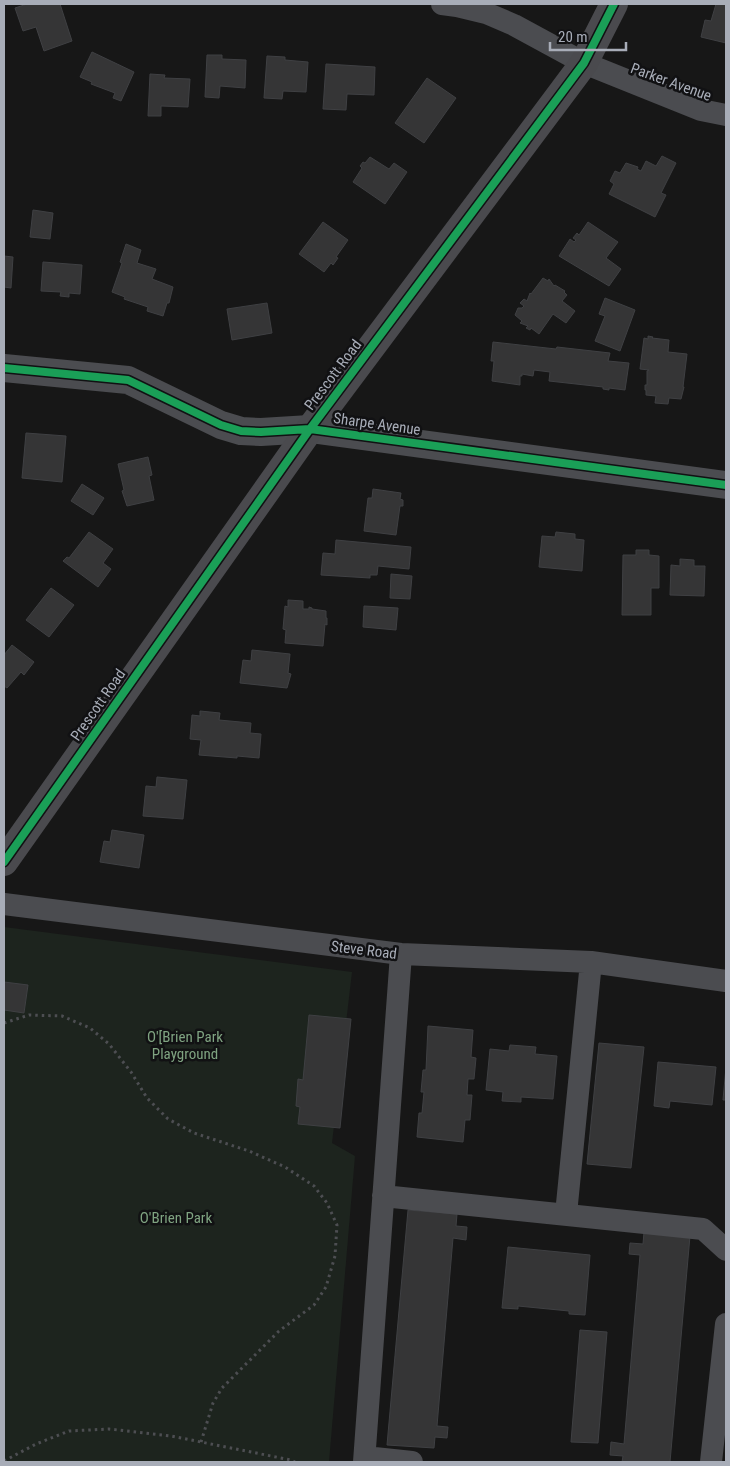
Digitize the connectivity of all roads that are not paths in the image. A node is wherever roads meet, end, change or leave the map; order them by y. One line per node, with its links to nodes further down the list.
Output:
1 (442, 4): 3 (street, Parker Avenue)
2 (614, 4): 3 (main road, Prescott Road)
3 (584, 63): 4 (street, Parker Avenue); 6 (main road, Prescott Road)
4 (726, 115)
5 (4, 368): 6 (street, Sharpe Avenue)
6 (310, 429): 7 (street, Sharpe Avenue); 8 (main road, Prescott Road)
7 (726, 485)
8 (4, 862)
9 (4, 904): 10 (street, Steve Road)
10 (401, 954): 11 (street, Steve Road); 13 (street)
11 (591, 962): 12 (street, Steve Road); 14 (street)
12 (726, 981)
13 (383, 1196): 14 (street); 17 (street)
14 (566, 1214): 15 (street)
15 (726, 1250)
16 (726, 1324): 19 (street)
17 (364, 1460): 18 (street)
18 (412, 1462)
19 (711, 1462)

